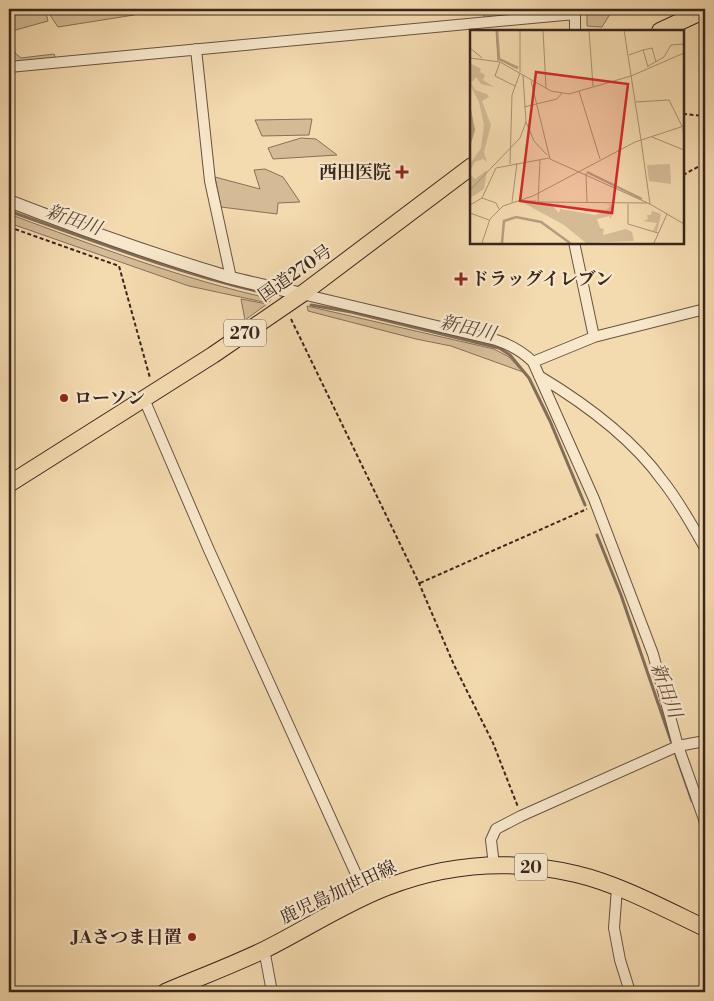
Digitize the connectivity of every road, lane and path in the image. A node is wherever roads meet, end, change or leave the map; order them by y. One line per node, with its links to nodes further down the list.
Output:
1 (705, 10): 3 (main road)
2 (576, 30): 4 (street)
3 (662, 30)
4 (196, 49): 5 (street); 16 (street)
5 (9, 67)
6 (684, 114): 7 (path)
7 (705, 116)
8 (9, 149): 12 (path)
9 (705, 163): 11 (path)
10 (470, 168): 17 (main road, 国道270号 / 270)
11 (684, 174)
12 (9, 194)
13 (9, 201): 16 (street)
14 (9, 227): 23 (path)
15 (574, 244): 20 (street)
16 (231, 278): 17 (street)
17 (302, 294): 18 (main road, 国道270号 / 270); 21 (street)
18 (284, 306): 23 (main road, 国道270号 / 270); 27 (path)
19 (705, 309): 20 (street)
20 (594, 337): 21 (street)
21 (533, 362): 22 (street)
22 (539, 376): 25 (street); 26 (street)
23 (149, 396): 24 (main road, 国道270号 / 270); 34 (street)
24 (9, 484)
25 (596, 505): 27 (path); 29 (street)
26 (705, 548)
27 (419, 583): 30 (path)
28 (705, 741): 29 (street)
29 (678, 746): 30 (street); 31 (street)
30 (521, 816): 32 (street)
31 (705, 822)
32 (494, 865): 33 (main road, 鹿児島加世田線 / 20); 34 (main road, 鹿児島加世田線 / 20)
33 (617, 888): 35 (main road, 鹿児島加世田線 / 20); 39 (street)
34 (366, 896): 36 (main road, 鹿児島加世田線 / 20)
35 (705, 928)
36 (264, 949): 37 (main road, 鹿児島加世田線 / 20); 38 (street)
37 (165, 992)
38 (272, 992)
39 (630, 992)

